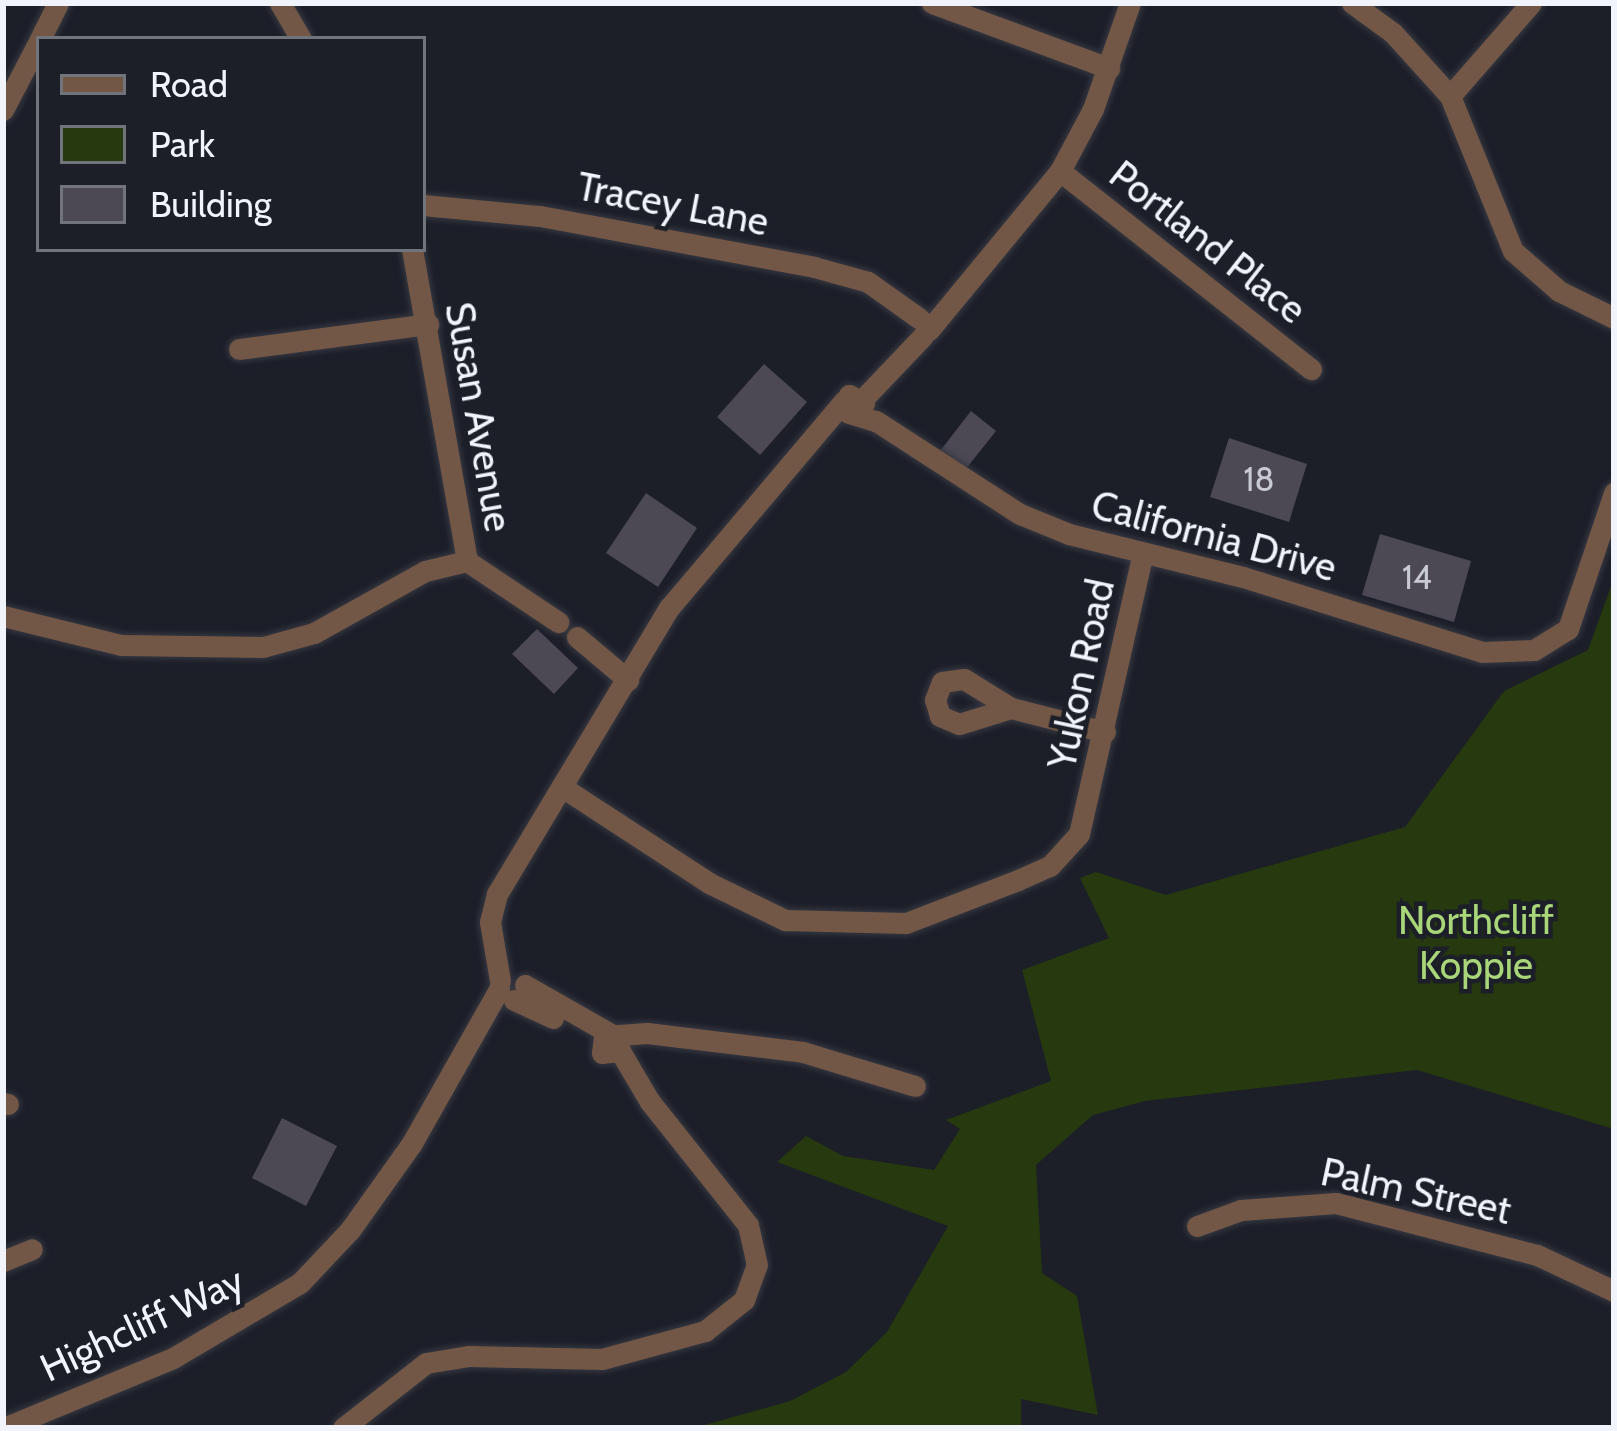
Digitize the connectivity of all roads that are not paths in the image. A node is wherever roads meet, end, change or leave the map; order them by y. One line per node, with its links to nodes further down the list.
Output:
1 (58, 3): 7 (street)
2 (280, 3): 8 (street)
3 (932, 3): 10 (street)
4 (1130, 3): 10 (street)
5 (1352, 3): 11 (street)
6 (1531, 3): 11 (street)
7 (41, 36)
8 (299, 36)
9 (36, 46): 12 (street)
10 (1109, 68): 13 (street)
11 (1450, 96): 16 (street)
12 (3, 110)
13 (1060, 171): 18 (street); 20 (street, Portland Place)
14 (426, 206): 18 (street, Tracey Lane)
15 (413, 252): 17 (street, Susan Avenue)
16 (1614, 318)
17 (428, 324): 19 (street); 24 (street, Susan Avenue)
18 (920, 327): 21 (street)
19 (239, 349)
20 (1311, 369)
21 (859, 407): 23 (street, California Drive); 28 (street)
22 (1614, 493): 23 (street, California Drive)
23 (1142, 556): 30 (street, Yukon Road)
24 (467, 561): 25 (street); 26 (street, Susan Avenue)
25 (3, 616)
26 (558, 622)
27 (578, 637): 28 (street)
28 (628, 680): 31 (street)
29 (1011, 709): 30 (street)
30 (1105, 732): 31 (street, Yukon Road)
31 (562, 787): 32 (street)
32 (510, 988): 33 (street); 39 (street, Highcliff Way)
33 (613, 1045): 34 (street); 40 (street)
34 (915, 1086)
35 (1197, 1226): 38 (street, Palm Street)
36 (32, 1249): 37 (street)
37 (3, 1261)
38 (1614, 1291)
39 (4, 1428)
40 (343, 1428)

